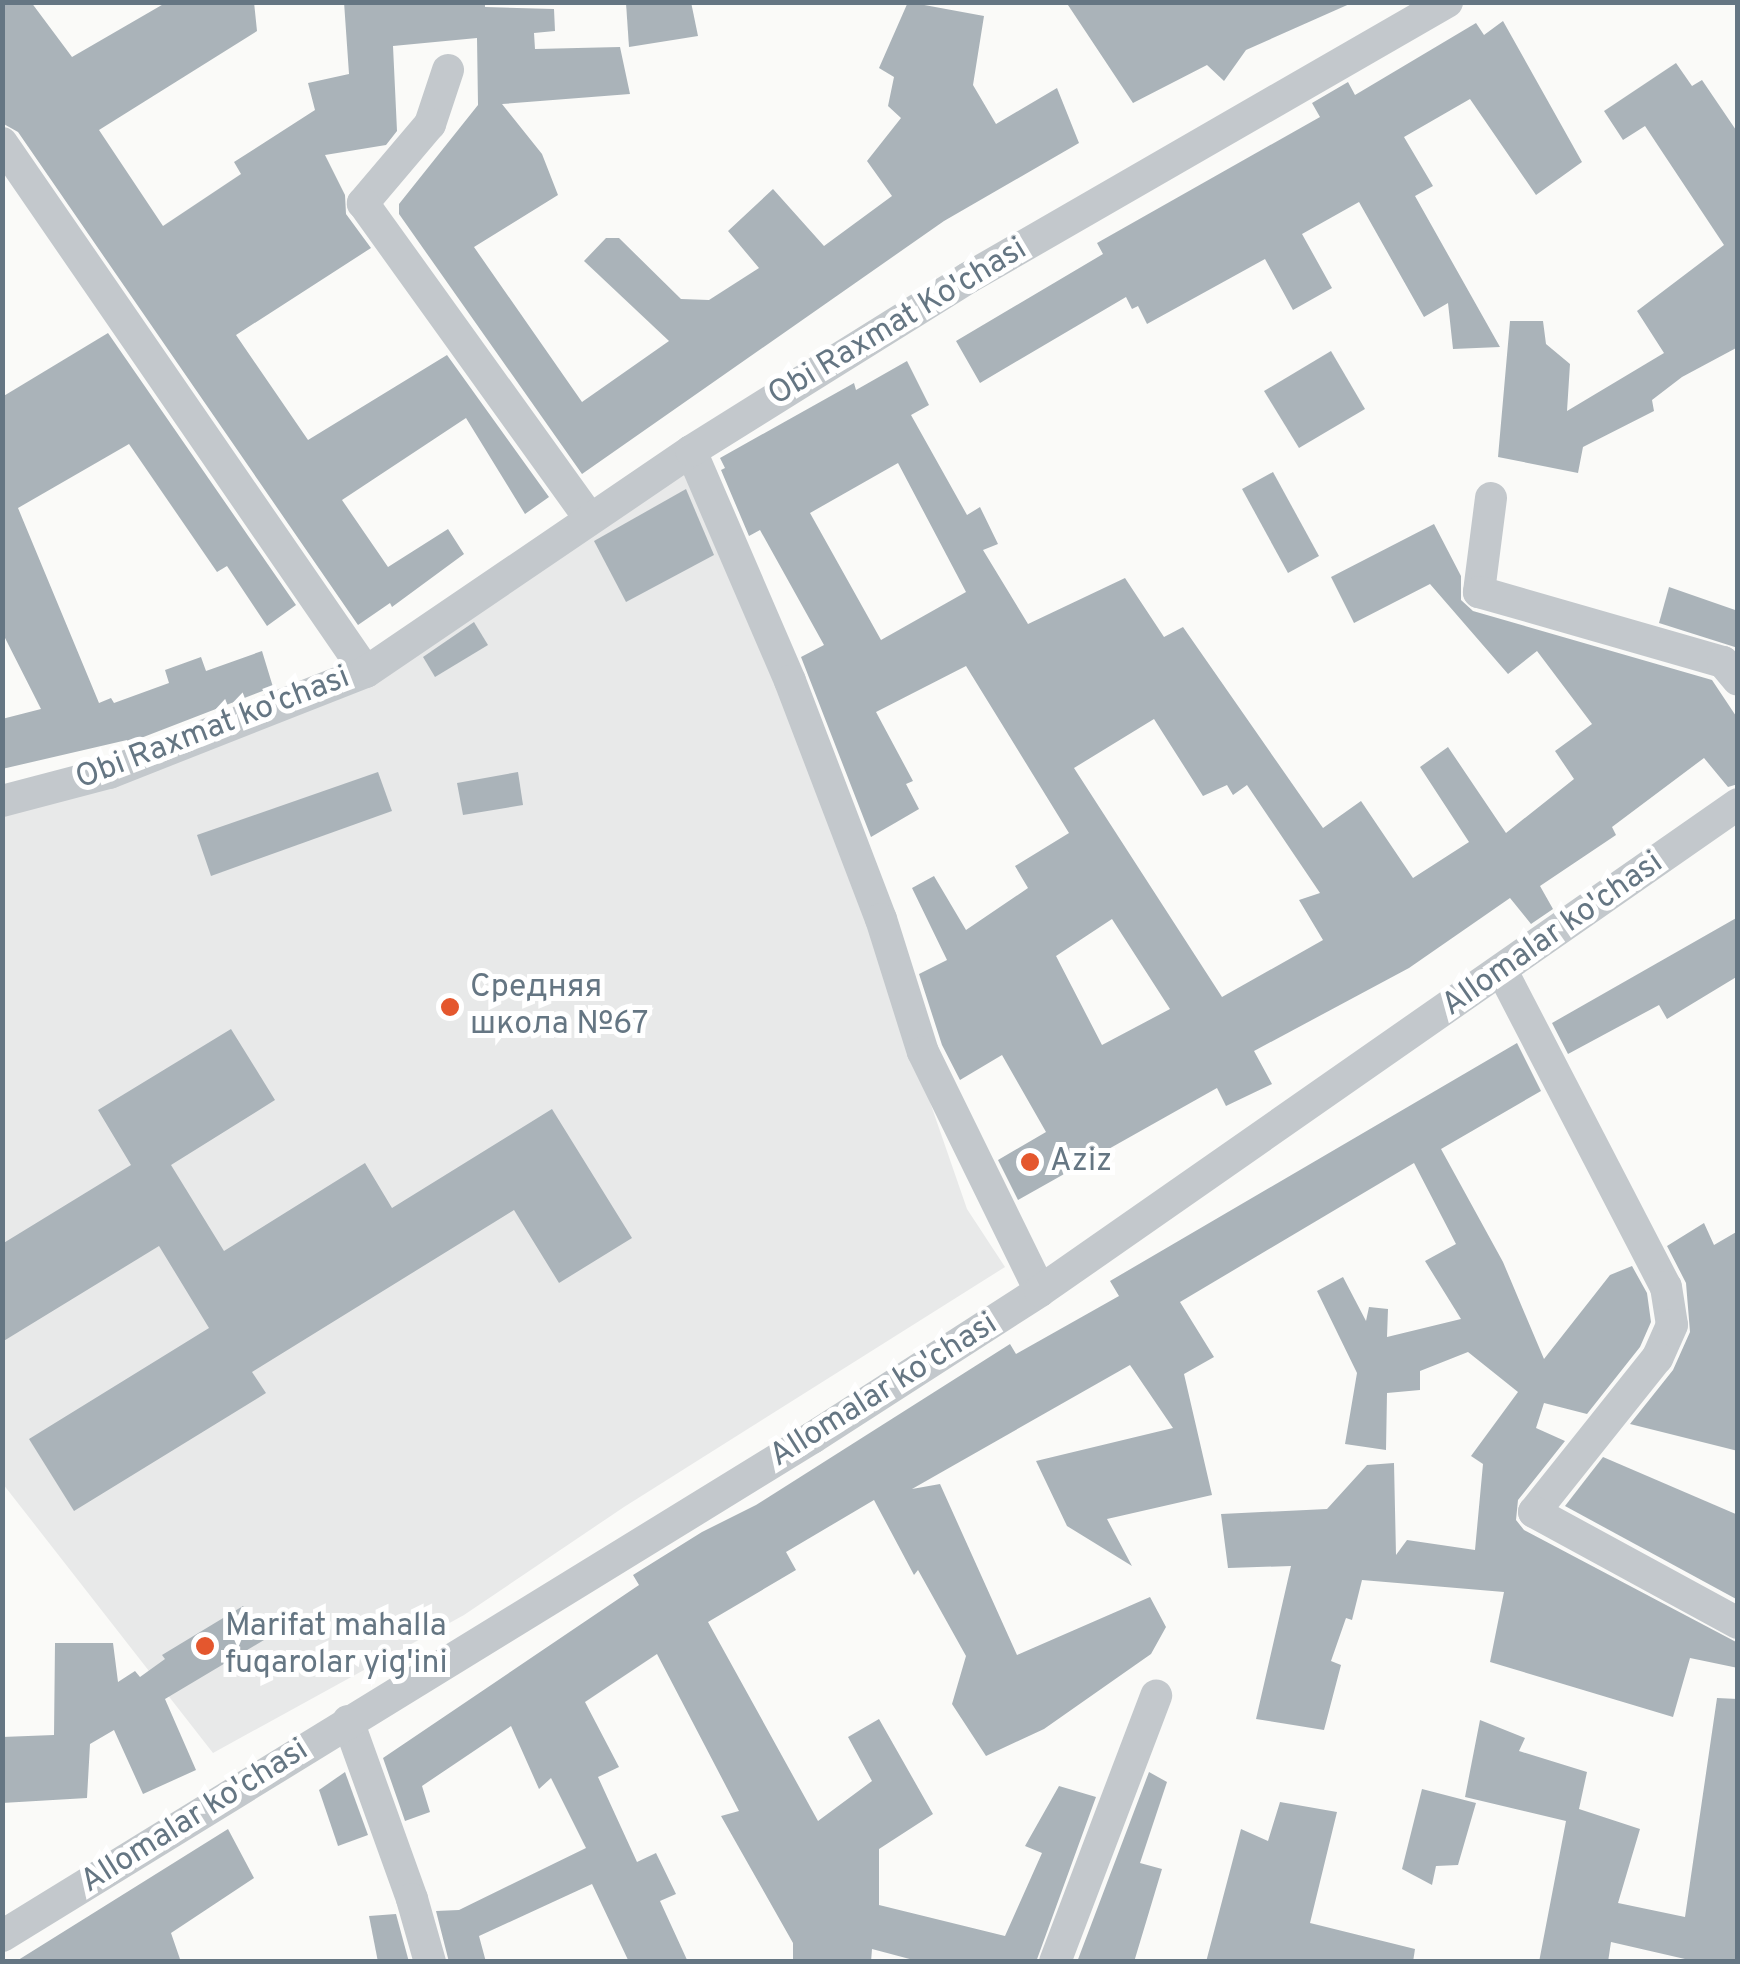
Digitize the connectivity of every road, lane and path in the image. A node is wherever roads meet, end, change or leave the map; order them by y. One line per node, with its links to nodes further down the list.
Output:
1 (1447, 2): 4 (street, Obi Raxmat Ko'chasi)
2 (448, 70): 6 (street)
3 (2, 143): 7 (street)
4 (691, 450): 6 (street, Obi Raxmat Ko'chasi); 12 (street)
5 (1491, 498): 8 (street)
6 (589, 518): 7 (street, Obi Raxmat Ko'chasi)
7 (366, 672): 9 (street, Obi Raxmat ko'chasi)
8 (1738, 680)
9 (2, 801)
10 (1738, 804): 11 (street, Allomalar ko'chasi)
11 (1502, 971): 12 (street, Allomalar ko'chasi); 13 (street)
12 (1040, 1291): 15 (street, Allomalar ko'chasi)
13 (1738, 1623)
14 (1156, 1696): 18 (street)
15 (348, 1722): 16 (street, Allomalar ko'chasi); 17 (street)
16 (2, 1936)
17 (430, 1962)
18 (1055, 1962)

